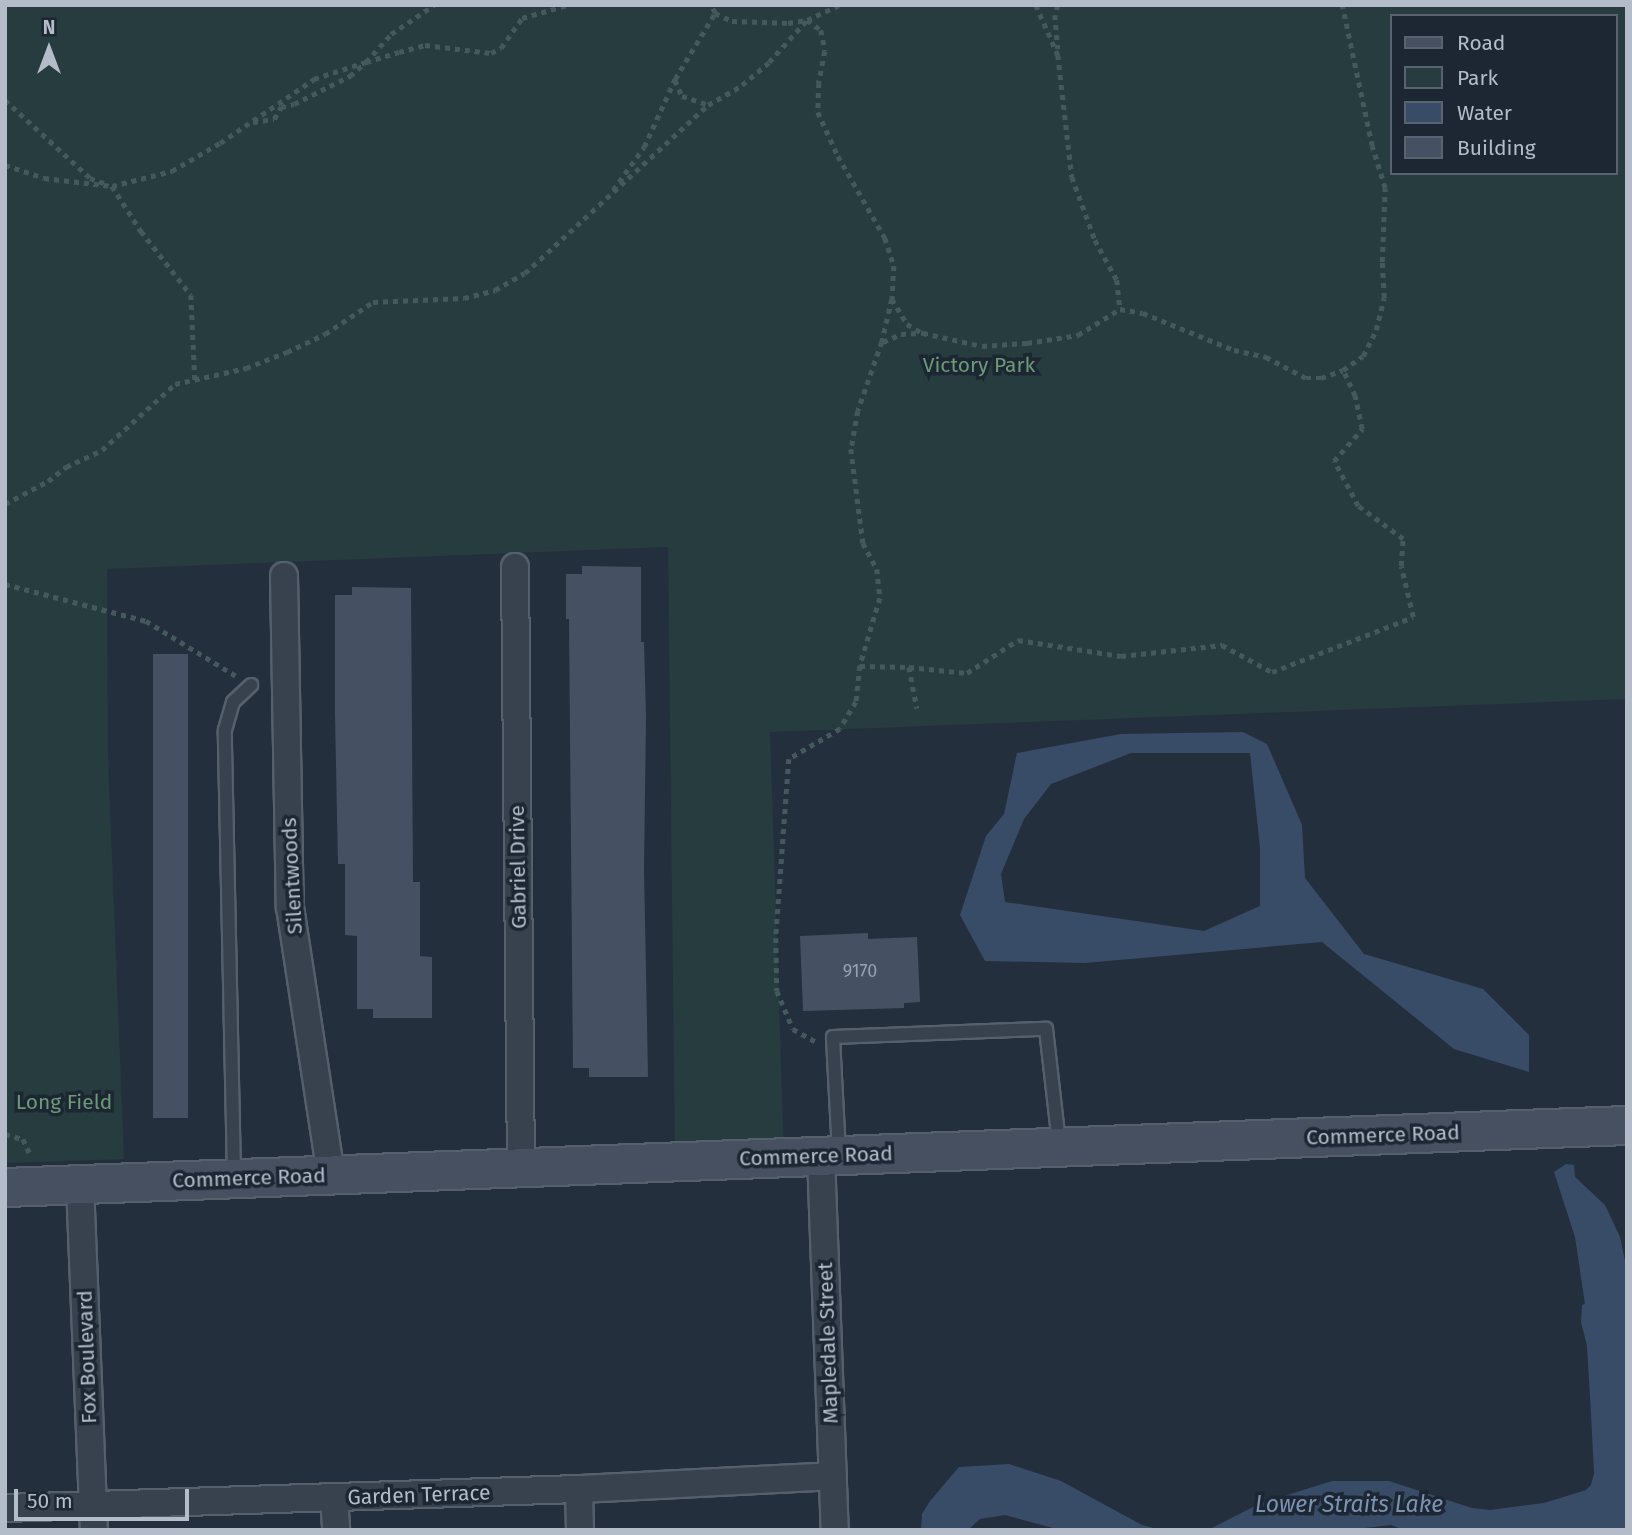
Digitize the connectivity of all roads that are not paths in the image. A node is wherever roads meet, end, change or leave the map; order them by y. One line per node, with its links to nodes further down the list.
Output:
1 (515, 567): 7 (street, Gabriel Drive)
2 (284, 576): 8 (street, Silentwoods)
3 (251, 685): 9 (lane)
4 (1627, 1125): 5 (main road, Commerce Road)
5 (1060, 1147): 6 (main road, Commerce Road); 6 (lane)
6 (830, 1156): 7 (main road, Commerce Road); 12 (street, Mapledale Street)
7 (521, 1168): 8 (main road, Commerce Road)
8 (331, 1175): 9 (main road, Commerce Road)
9 (234, 1178): 10 (main road, Commerce Road)
10 (80, 1184): 11 (main road, Commerce Road); 16 (street, Fox Boulevard)
11 (5, 1187)
12 (833, 1476): 13 (street, Garden Terrace); 19 (street, Mapledale Street)
13 (579, 1489): 14 (street, Garden Terrace); 18 (street)
14 (334, 1498): 16 (street, Garden Terrace); 17 (street)
15 (5, 1508): 16 (street, Garden Terrace)
16 (94, 1517)
17 (335, 1530)
18 (580, 1530)
19 (835, 1530)

